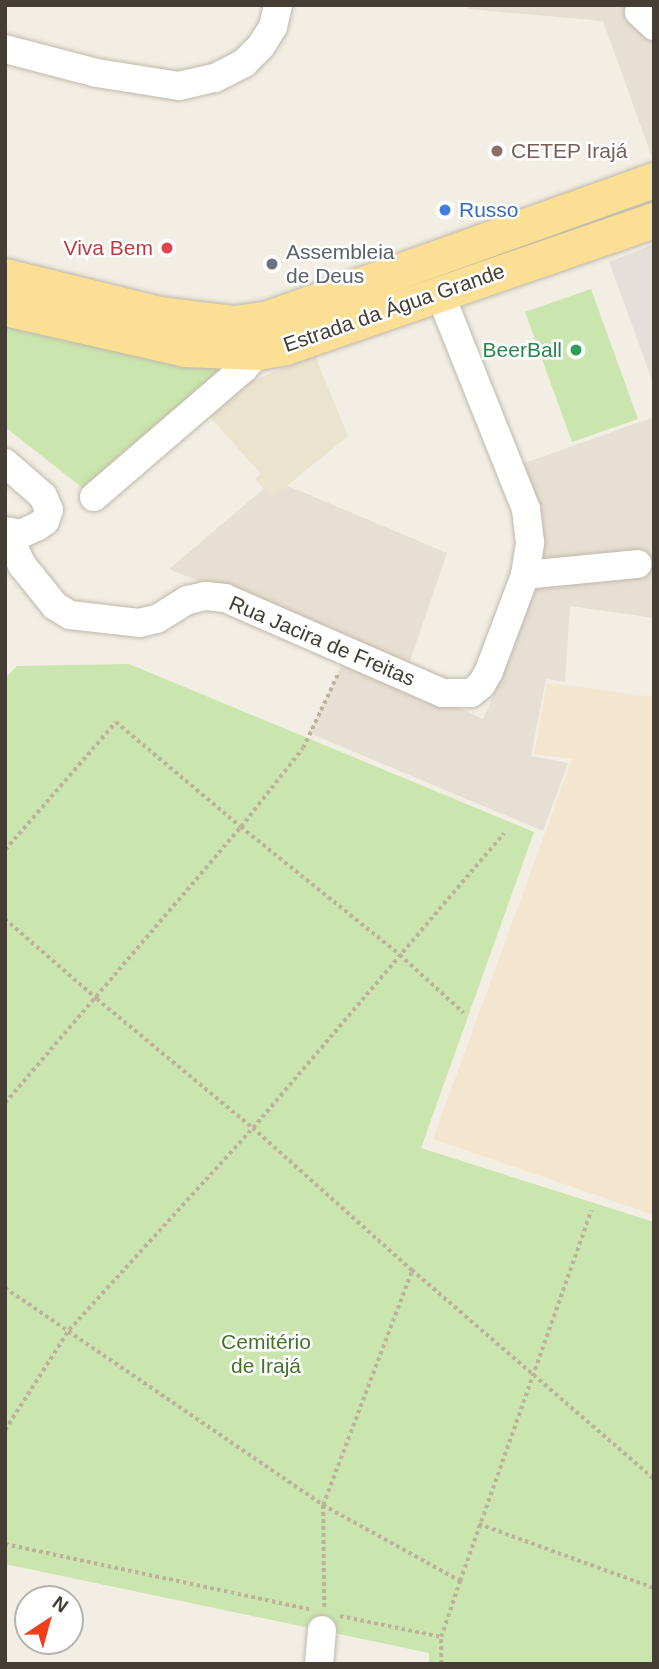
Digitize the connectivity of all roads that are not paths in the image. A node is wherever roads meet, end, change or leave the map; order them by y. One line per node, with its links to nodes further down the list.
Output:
1 (278, 5): 2 (street)
2 (5, 49)
3 (654, 180): 5 (main road, Estrada da Água Grande)
4 (654, 220): 6 (main road, Estrada da Água Grande)
5 (5, 276)
6 (439, 292): 8 (main road, Estrada da Água Grande); 13 (street)
7 (5, 308): 8 (main road, Estrada da Água Grande)
8 (258, 352): 10 (street)
9 (5, 463): 11 (street)
10 (94, 497)
11 (8, 532): 13 (street, Rua Jacira de Freitas)
12 (638, 564): 13 (street)
13 (525, 575)
14 (323, 1621): 15 (street)
15 (319, 1664)

